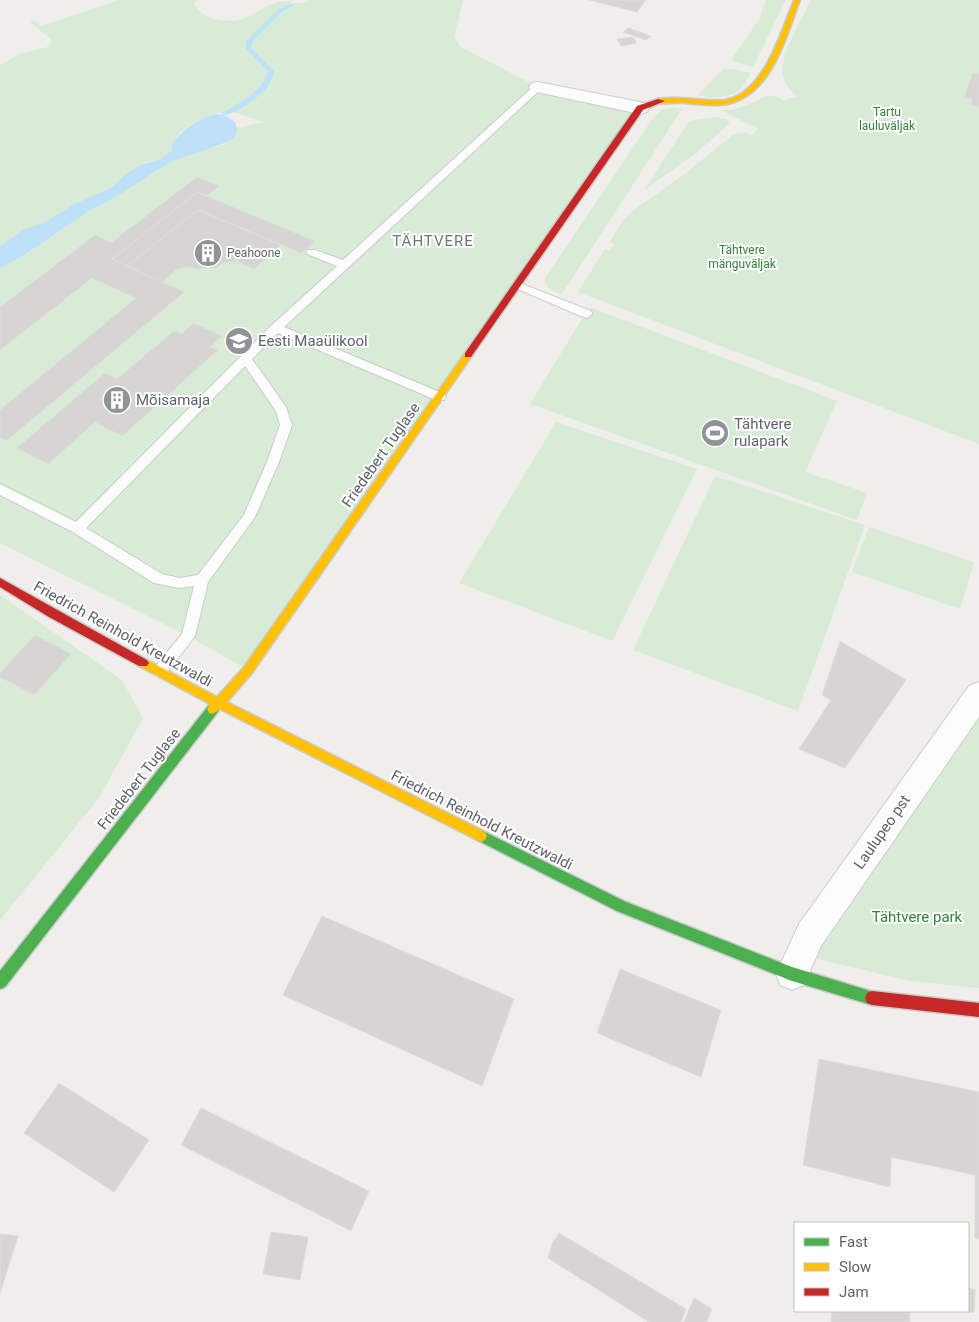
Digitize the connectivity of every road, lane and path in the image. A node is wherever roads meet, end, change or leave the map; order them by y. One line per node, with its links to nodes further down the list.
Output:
1 (797, 0): 3 (street)
2 (538, 87): 3 (street); 5 (lane)
3 (640, 108): 6 (street, Friedebert Tuglase)
4 (311, 252): 5 (lane)
5 (346, 264): 8 (lane)
6 (517, 285): 7 (lane); 10 (street, Friedebert Tuglase)
7 (587, 314)
8 (276, 328): 9 (lane); 10 (lane)
9 (246, 359): 12 (lane); 13 (lane)
10 (440, 397): 17 (street, Friedebert Tuglase)
11 (0, 489): 12 (lane)
12 (77, 528): 13 (lane)
13 (202, 580): 15 (lane)
14 (0, 582): 15 (street, Friedrich Reinhold Kreutzwaldi)
15 (160, 671): 17 (street, Friedrich Reinhold Kreutzwaldi)
16 (979, 694): 18 (street, Laulupeo pst)
17 (218, 703): 18 (street, Friedrich Reinhold Kreutzwaldi); 19 (street, Friedebert Tuglase)
18 (792, 974): 20 (street, Friedrich Reinhold Kreutzwaldi)
19 (0, 982)
20 (979, 1010)

